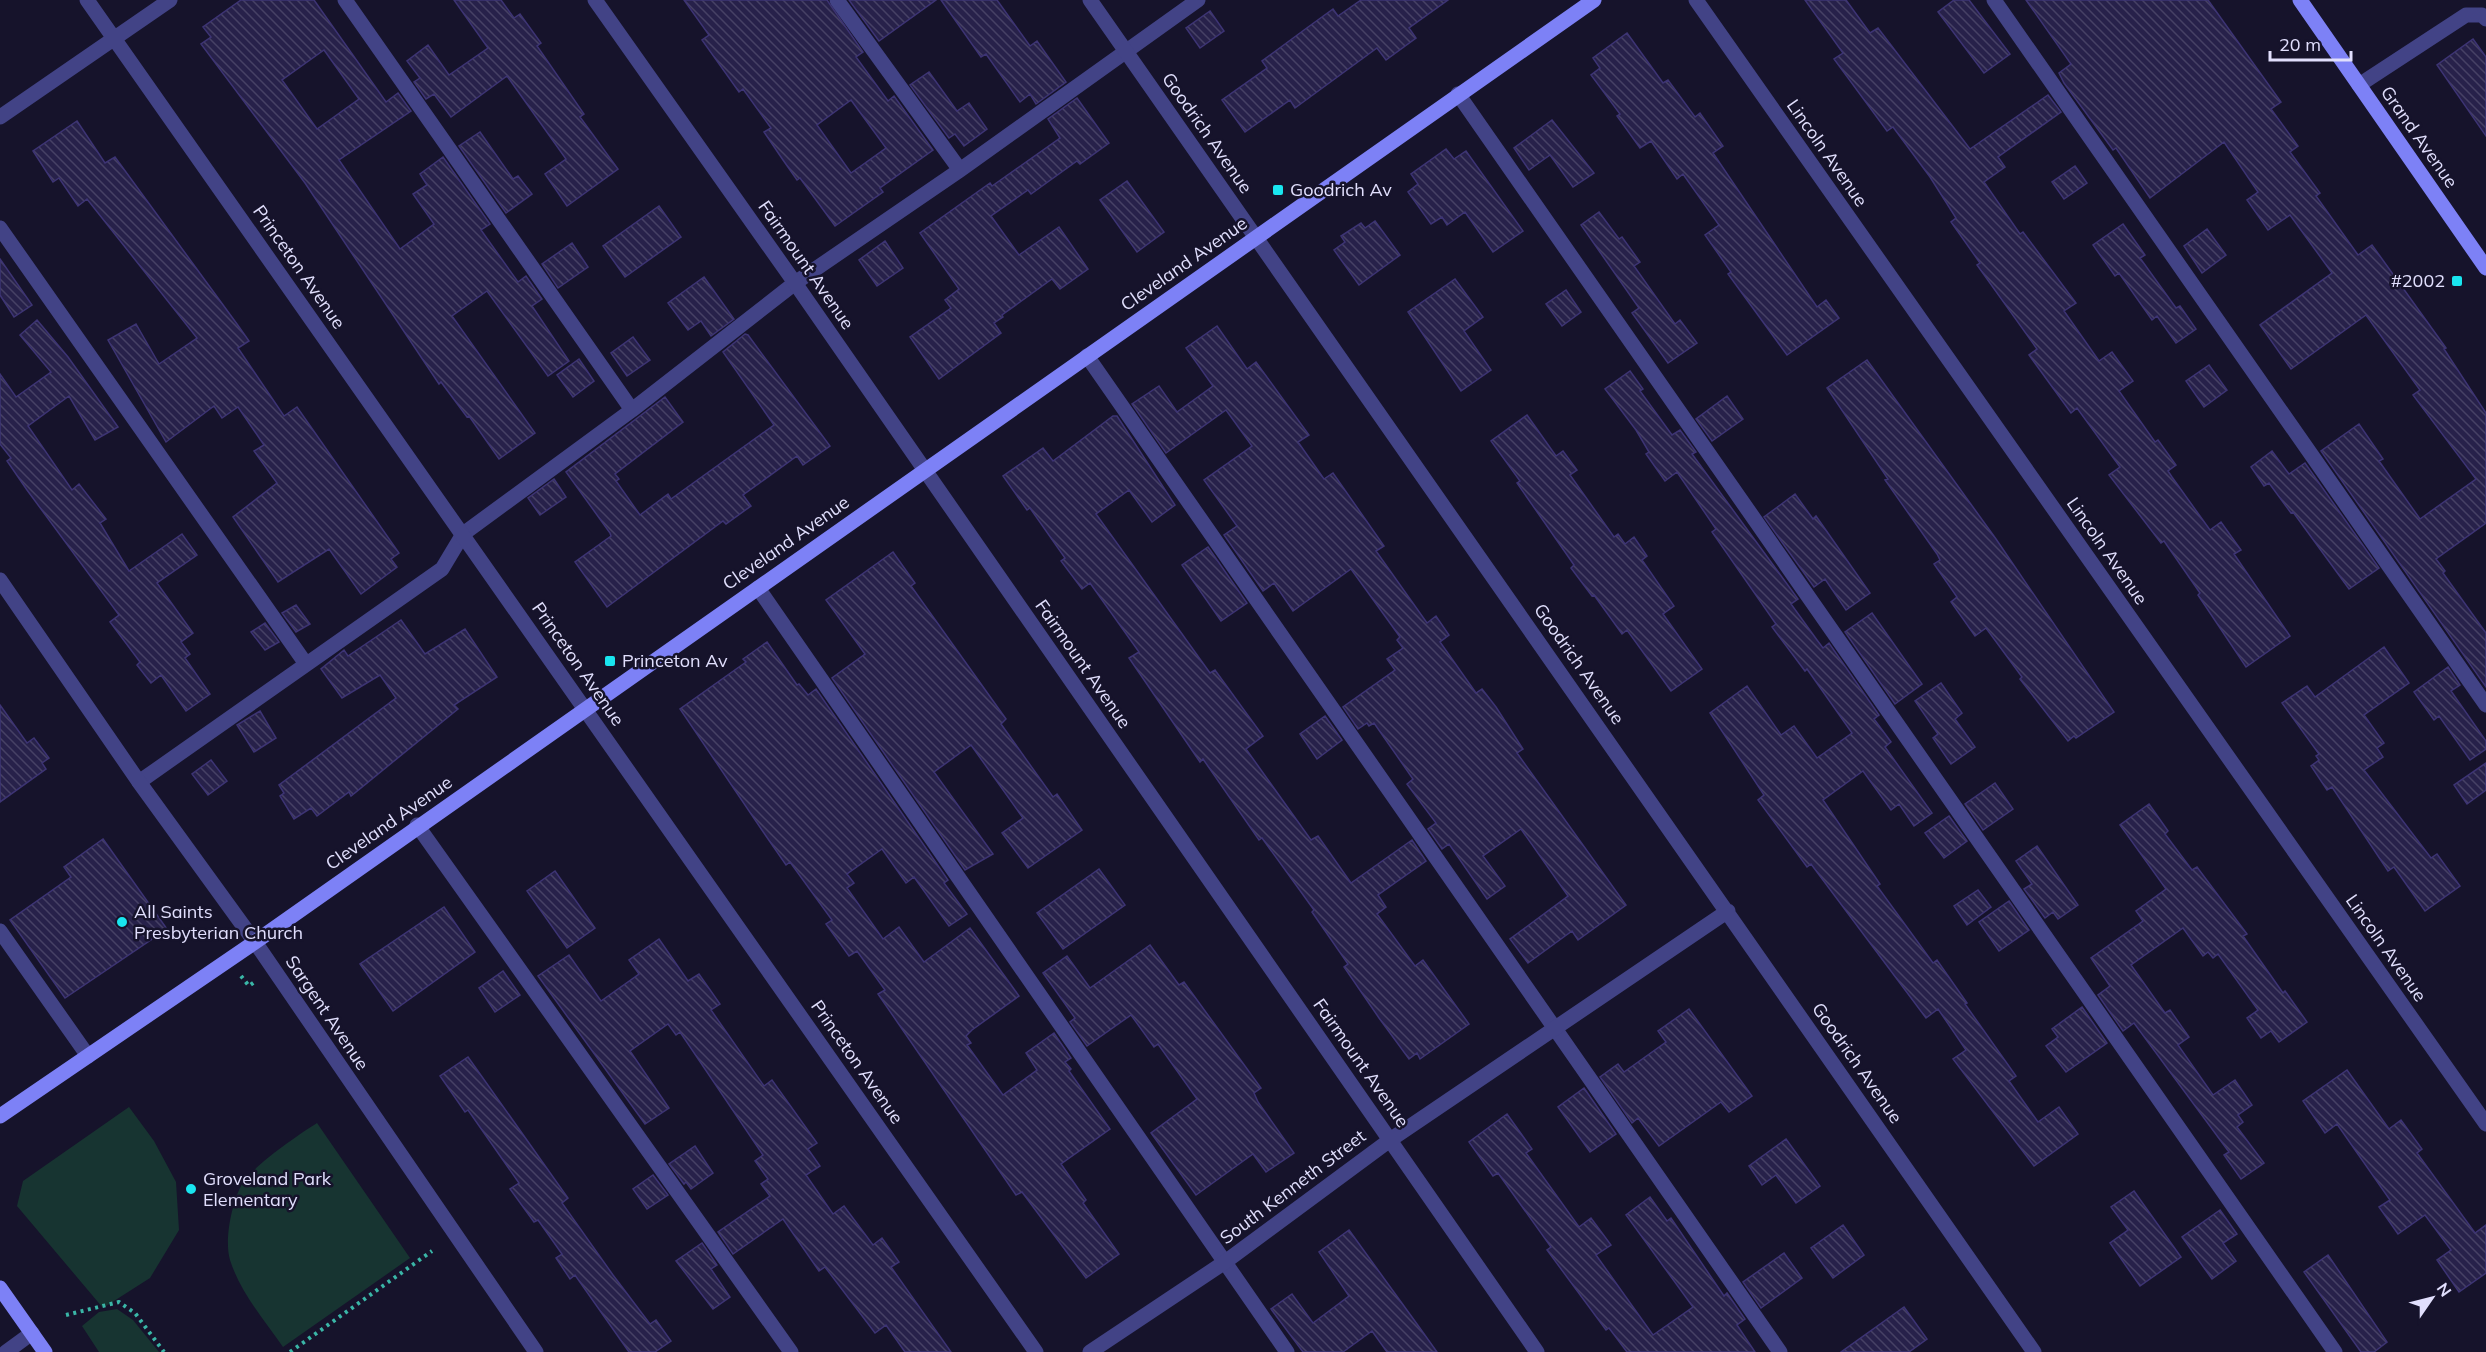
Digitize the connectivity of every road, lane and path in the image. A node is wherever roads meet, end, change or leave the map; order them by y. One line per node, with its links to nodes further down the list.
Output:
1 (87, 0): 13 (street, Princeton Avenue)
2 (170, 0): 13 (street)
3 (345, 0): 24 (street)
4 (595, 0): 22 (street, Fairmount Avenue)
5 (837, 0): 18 (street)
6 (1090, 0): 14 (street, Goodrich Avenue)
7 (1198, 0): 14 (street)
8 (1594, 0): 16 (street, Cleveland Avenue)
9 (1696, 0): 42 (street, Lincoln Avenue)
10 (1994, 0): 30 (street)
11 (2300, 0): 15 (street, Grand Avenue)
12 (2486, 19): 15 (street)
13 (114, 39): 17 (street); 26 (street, Princeton Avenue)
14 (1126, 52): 18 (street); 20 (street, Goodrich Avenue)
15 (2360, 85): 21 (street, Grand Avenue)
16 (1458, 94): 20 (street, Cleveland Avenue); 61 (street)
17 (0, 117)
18 (960, 170): 22 (street)
19 (0, 228): 29 (street)
20 (1255, 237): 23 (street, Cleveland Avenue); 34 (street, Goodrich Avenue)
21 (2486, 268)
22 (795, 283): 24 (street); 25 (street, Fairmount Avenue)
23 (1087, 356): 25 (street, Cleveland Avenue); 39 (street)
24 (632, 410): 26 (street)
25 (924, 470): 28 (street, Cleveland Avenue); 43 (street, Fairmount Avenue)
26 (463, 534): 29 (street); 31 (street, Princeton Avenue)
27 (0, 580): 32 (street, Sargent Avenue)
28 (758, 588): 31 (street, Cleveland Avenue); 45 (street)
29 (306, 664): 32 (street)
30 (2486, 705)
31 (585, 708): 33 (street, Cleveland Avenue); 55 (street, Princeton Avenue)
32 (139, 782): 36 (street, Sargent Avenue)
33 (417, 825): 36 (street, Cleveland Avenue); 54 (street)
34 (1728, 911): 39 (street, South Kenneth Street); 60 (street, Goodrich Avenue)
35 (0, 931): 40 (street)
36 (255, 942): 40 (street, Cleveland Avenue); 53 (street, Sargent Avenue)
37 (239, 974): 38 (path)
38 (257, 980)
39 (1555, 1027): 43 (street, South Kenneth Street); 59 (street)
40 (88, 1056): 41 (street, Cleveland Avenue)
41 (0, 1116)
42 (2486, 1124)
43 (1390, 1140): 45 (street, South Kenneth Street); 58 (street, Fairmount Avenue)
44 (432, 1251): 52 (path)
45 (1225, 1262): 56 (street, South Kenneth Street); 57 (street)
46 (0, 1288): 48 (street)
47 (66, 1314): 51 (path)
48 (32, 1333): 49 (street); 50 (street)
49 (6, 1352)
50 (45, 1352)
51 (164, 1352)
52 (290, 1352)
53 (536, 1352)
54 (791, 1352)
55 (1036, 1352)
56 (1089, 1352)
57 (1287, 1352)
58 (1537, 1352)
59 (1780, 1352)
60 (2034, 1352)
61 (2335, 1352)

